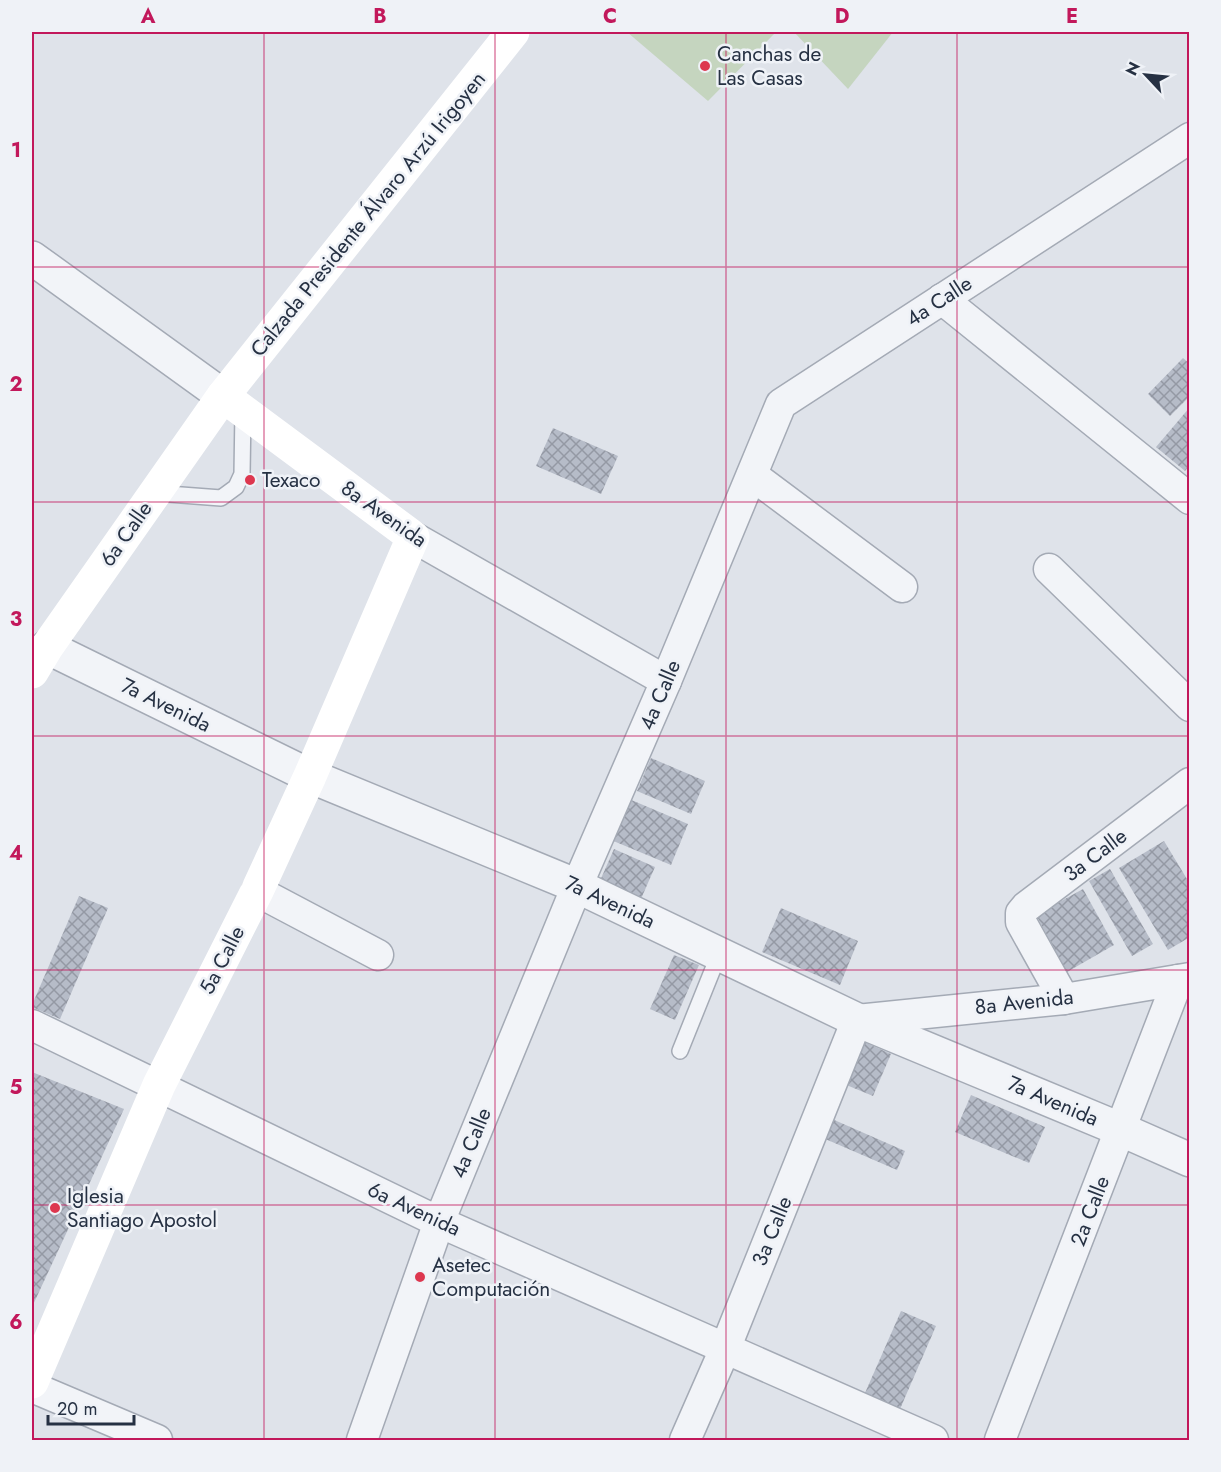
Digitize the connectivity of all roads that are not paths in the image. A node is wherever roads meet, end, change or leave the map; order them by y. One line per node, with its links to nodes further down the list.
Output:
1 (513, 32): 5 (main road, Calzada Presidente Álvaro Arzú Irigoyen)
2 (1190, 138): 4 (street, 4a Calle)
3 (32, 258): 5 (street, 8a Avenida)
4 (942, 299): 6 (street, 4a Calle); 8 (street)
5 (233, 404): 7 (main road, 6a Calle); 7 (lane); 9 (main road, 8a Avenida)
6 (752, 475): 11 (street); 13 (street, 4a Calle)
7 (155, 493): 12 (main road, 6a Calle)
8 (1190, 499)
9 (413, 537): 13 (street, 8a Avenida); 15 (main road, 5a Calle)
10 (1049, 569): 14 (street)
11 (902, 587)
12 (37, 653): 15 (street, 7a Avenida)
13 (666, 681): 17 (street, 4a Calle)
14 (1190, 706)
15 (310, 776): 17 (street, 7a Avenida); 18 (main road, 5a Calle)
16 (1190, 783): 22 (street, 3a Calle)
17 (577, 886): 19 (street, 7a Avenida); 29 (street, 4a Calle)
18 (257, 891): 20 (street); 26 (main road, 5a Calle)
19 (719, 954): 23 (street, 7a Avenida); 25 (lane)
20 (378, 955)
21 (1184, 979): 22 (street, 8a Avenida); 27 (street, 2a Calle)
22 (1064, 999): 23 (street, 8a Avenida)
23 (857, 1020): 27 (street, 7a Avenida); 30 (street, 3a Calle)
24 (32, 1025): 26 (street, 6a Avenida)
25 (680, 1051)
26 (159, 1085): 29 (street, 6a Avenida); 31 (main road, 5a Calle)
27 (1122, 1130): 28 (street, 7a Avenida); 37 (street, 2a Calle)
28 (1190, 1160)
29 (439, 1222): 30 (street, 6a Avenida); 34 (street, 4a Calle)
30 (725, 1348): 35 (street, 3a Calle); 36 (street, 6a Avenida)
31 (32, 1382)
32 (32, 1387): 33 (street)
33 (157, 1440)
34 (362, 1440)
35 (685, 1440)
36 (933, 1440)
37 (1000, 1440)

